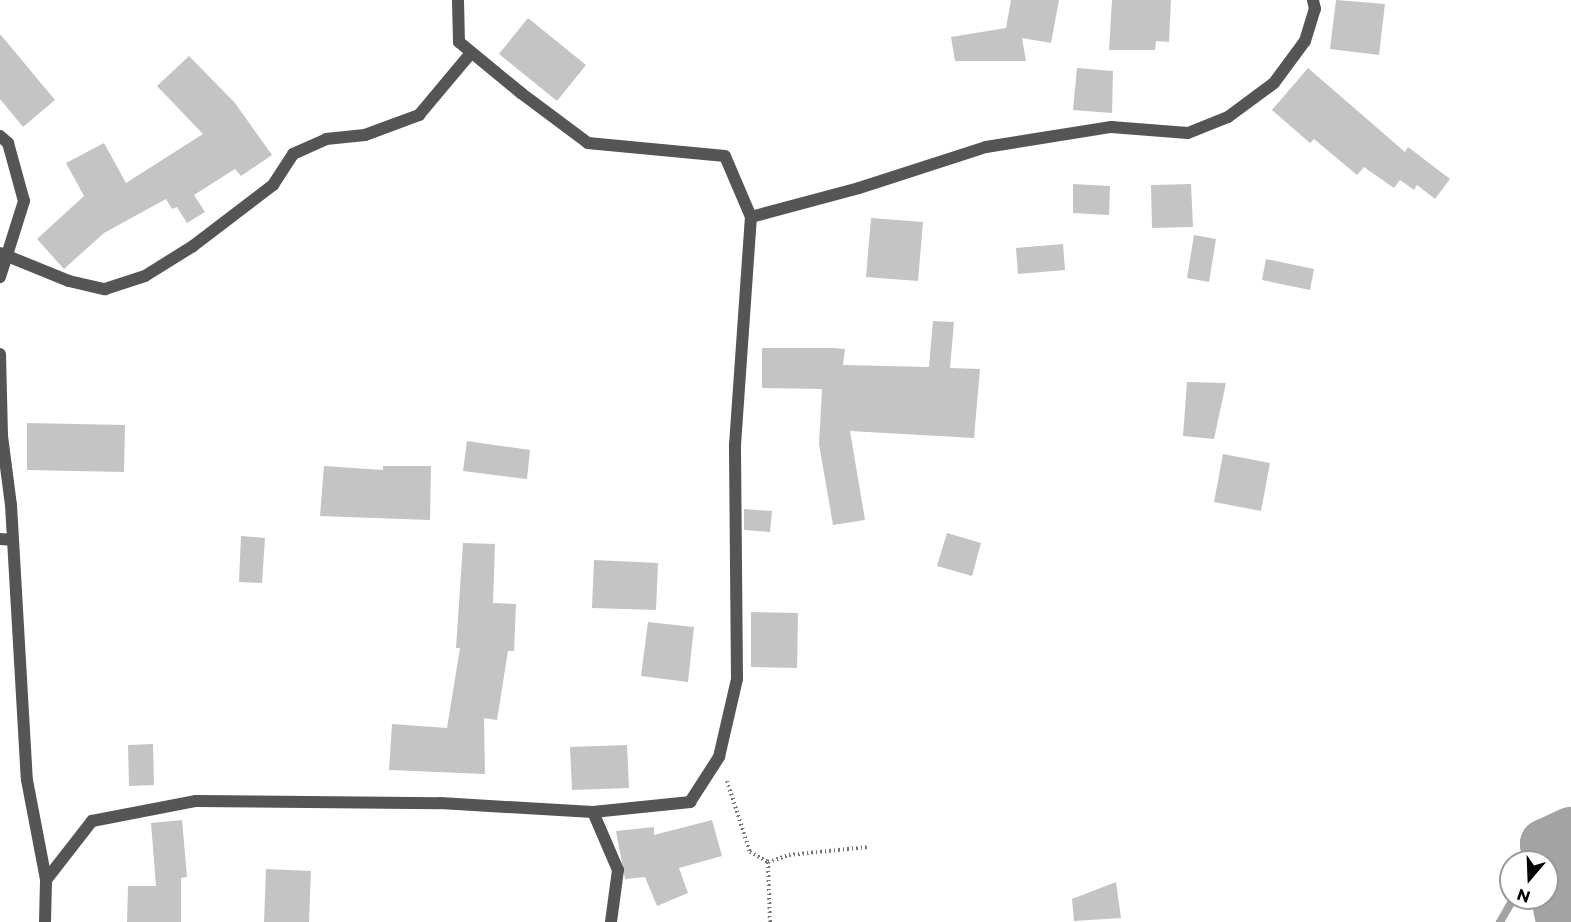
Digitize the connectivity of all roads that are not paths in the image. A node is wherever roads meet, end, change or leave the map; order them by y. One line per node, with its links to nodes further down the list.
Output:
1 (458, 0): 3 (street)
2 (1313, 0): 5 (street)
3 (471, 53): 5 (street); 6 (street)
4 (0, 136): 6 (street)
5 (751, 217): 10 (street)
6 (4, 254): 7 (street)
7 (0, 277)
8 (0, 354): 9 (street)
9 (6, 540): 11 (street)
10 (593, 812): 11 (street); 13 (street)
11 (46, 880): 12 (street)
12 (45, 922)
13 (611, 922)

